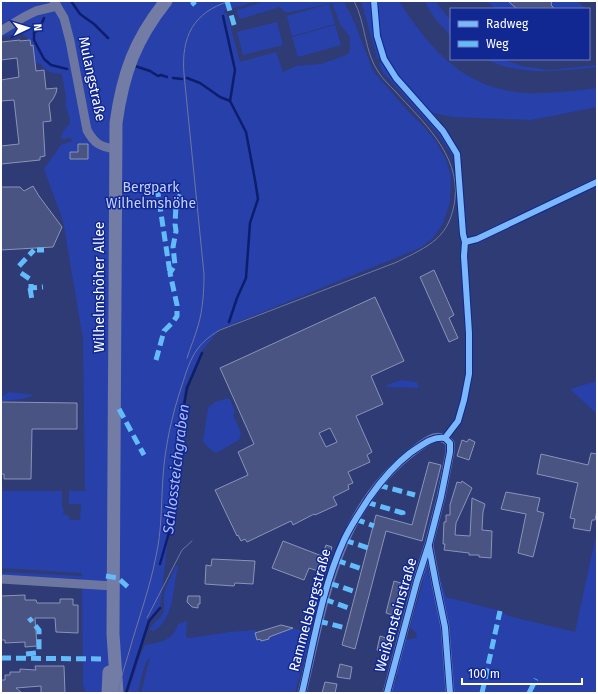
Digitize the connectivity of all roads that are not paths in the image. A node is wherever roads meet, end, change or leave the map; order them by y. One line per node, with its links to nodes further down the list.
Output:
1 (166, 1): 4 (main road, Wilhelmshöher Allee)
2 (55, 4): 3 (street); 4 (street, Mulangstraße)
3 (1, 31)
4 (115, 149): 8 (main road, Wilhelmshöher Allee)
5 (445, 438): 6 (street, Weißensteinstraße); 12 (street, Rammelsbergstraße)
6 (429, 544): 13 (street, Weißensteinstraße); 14 (street, Weißensteinstraße)
7 (1, 579): 8 (street)
8 (113, 586): 9 (main road, Wilhelmshöher Allee)
9 (113, 644): 10 (main road, Wilhelmshöher Allee); 11 (main road, Wilhelmshöher Allee)
10 (108, 693)
11 (117, 693)
12 (302, 693)
13 (387, 693)
14 (450, 693)

